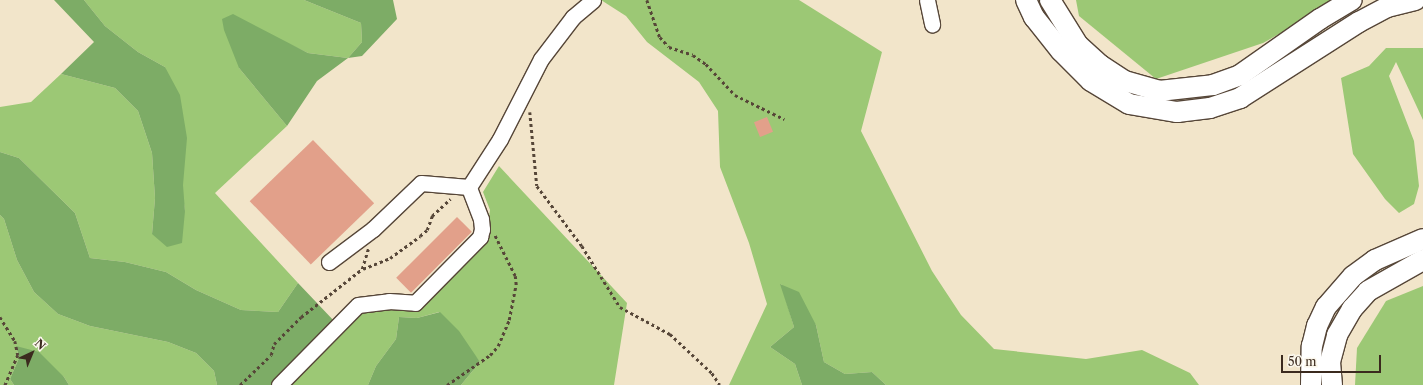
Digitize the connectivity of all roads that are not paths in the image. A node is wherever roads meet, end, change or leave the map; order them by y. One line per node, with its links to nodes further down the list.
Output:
1 (593, 0): 8 (lane)
2 (927, 0): 7 (lane)
3 (1026, 0): 6 (main road)
4 (1050, 0): 5 (main road)
5 (1352, 0)
6 (1414, 0)
7 (932, 24)
8 (465, 187): 11 (lane); 12 (lane)
9 (1423, 239): 13 (main road)
10 (1423, 260): 14 (main road)
11 (329, 262)
12 (279, 385)
13 (1311, 385)
14 (1332, 385)

